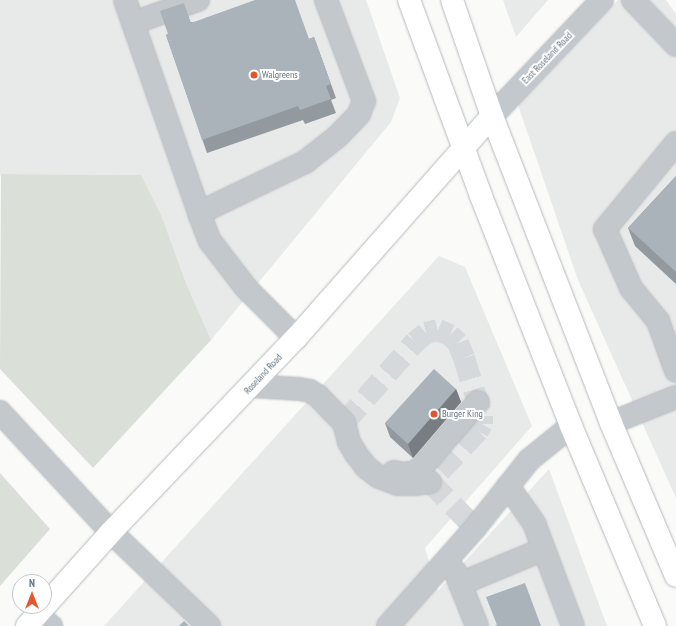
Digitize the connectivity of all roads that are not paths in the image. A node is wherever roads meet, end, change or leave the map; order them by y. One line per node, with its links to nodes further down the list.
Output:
1 (125, 0): 8 (street)
2 (326, 0): 13 (street)
3 (409, 0): 12 (main road)
4 (452, 0): 10 (main road)
5 (602, 0): 10 (street, East Roseland Road)
6 (632, 0): 9 (street)
7 (189, 1): 8 (street)
8 (133, 23): 13 (street)
9 (676, 45)
10 (492, 116): 12 (main road, Roseland Road); 21 (main road)
11 (676, 143): 15 (street)
12 (463, 148): 14 (main road, Roseland Road); 22 (main road)
13 (199, 213): 14 (street)
14 (296, 338): 16 (main road, Roseland Road)
15 (676, 371)
16 (252, 386): 20 (street); 25 (main road, Roseland Road)
17 (676, 396): 21 (street)
18 (478, 402): 20 (street)
19 (0, 412): 25 (street)
20 (344, 423): 23 (street)
21 (611, 423): 28 (main road)
22 (571, 426): 24 (street); 35 (main road)
23 (430, 482)
24 (508, 486): 26 (street); 27 (street)
25 (111, 532): 30 (main road, Roseland Road); 31 (street)
26 (544, 549): 29 (street); 34 (street)
27 (450, 557): 29 (street); 32 (street)
28 (676, 576)
29 (460, 584): 33 (street)
30 (38, 622)
31 (209, 626)
32 (388, 626)
33 (477, 626)
34 (573, 626)
35 (655, 626)

